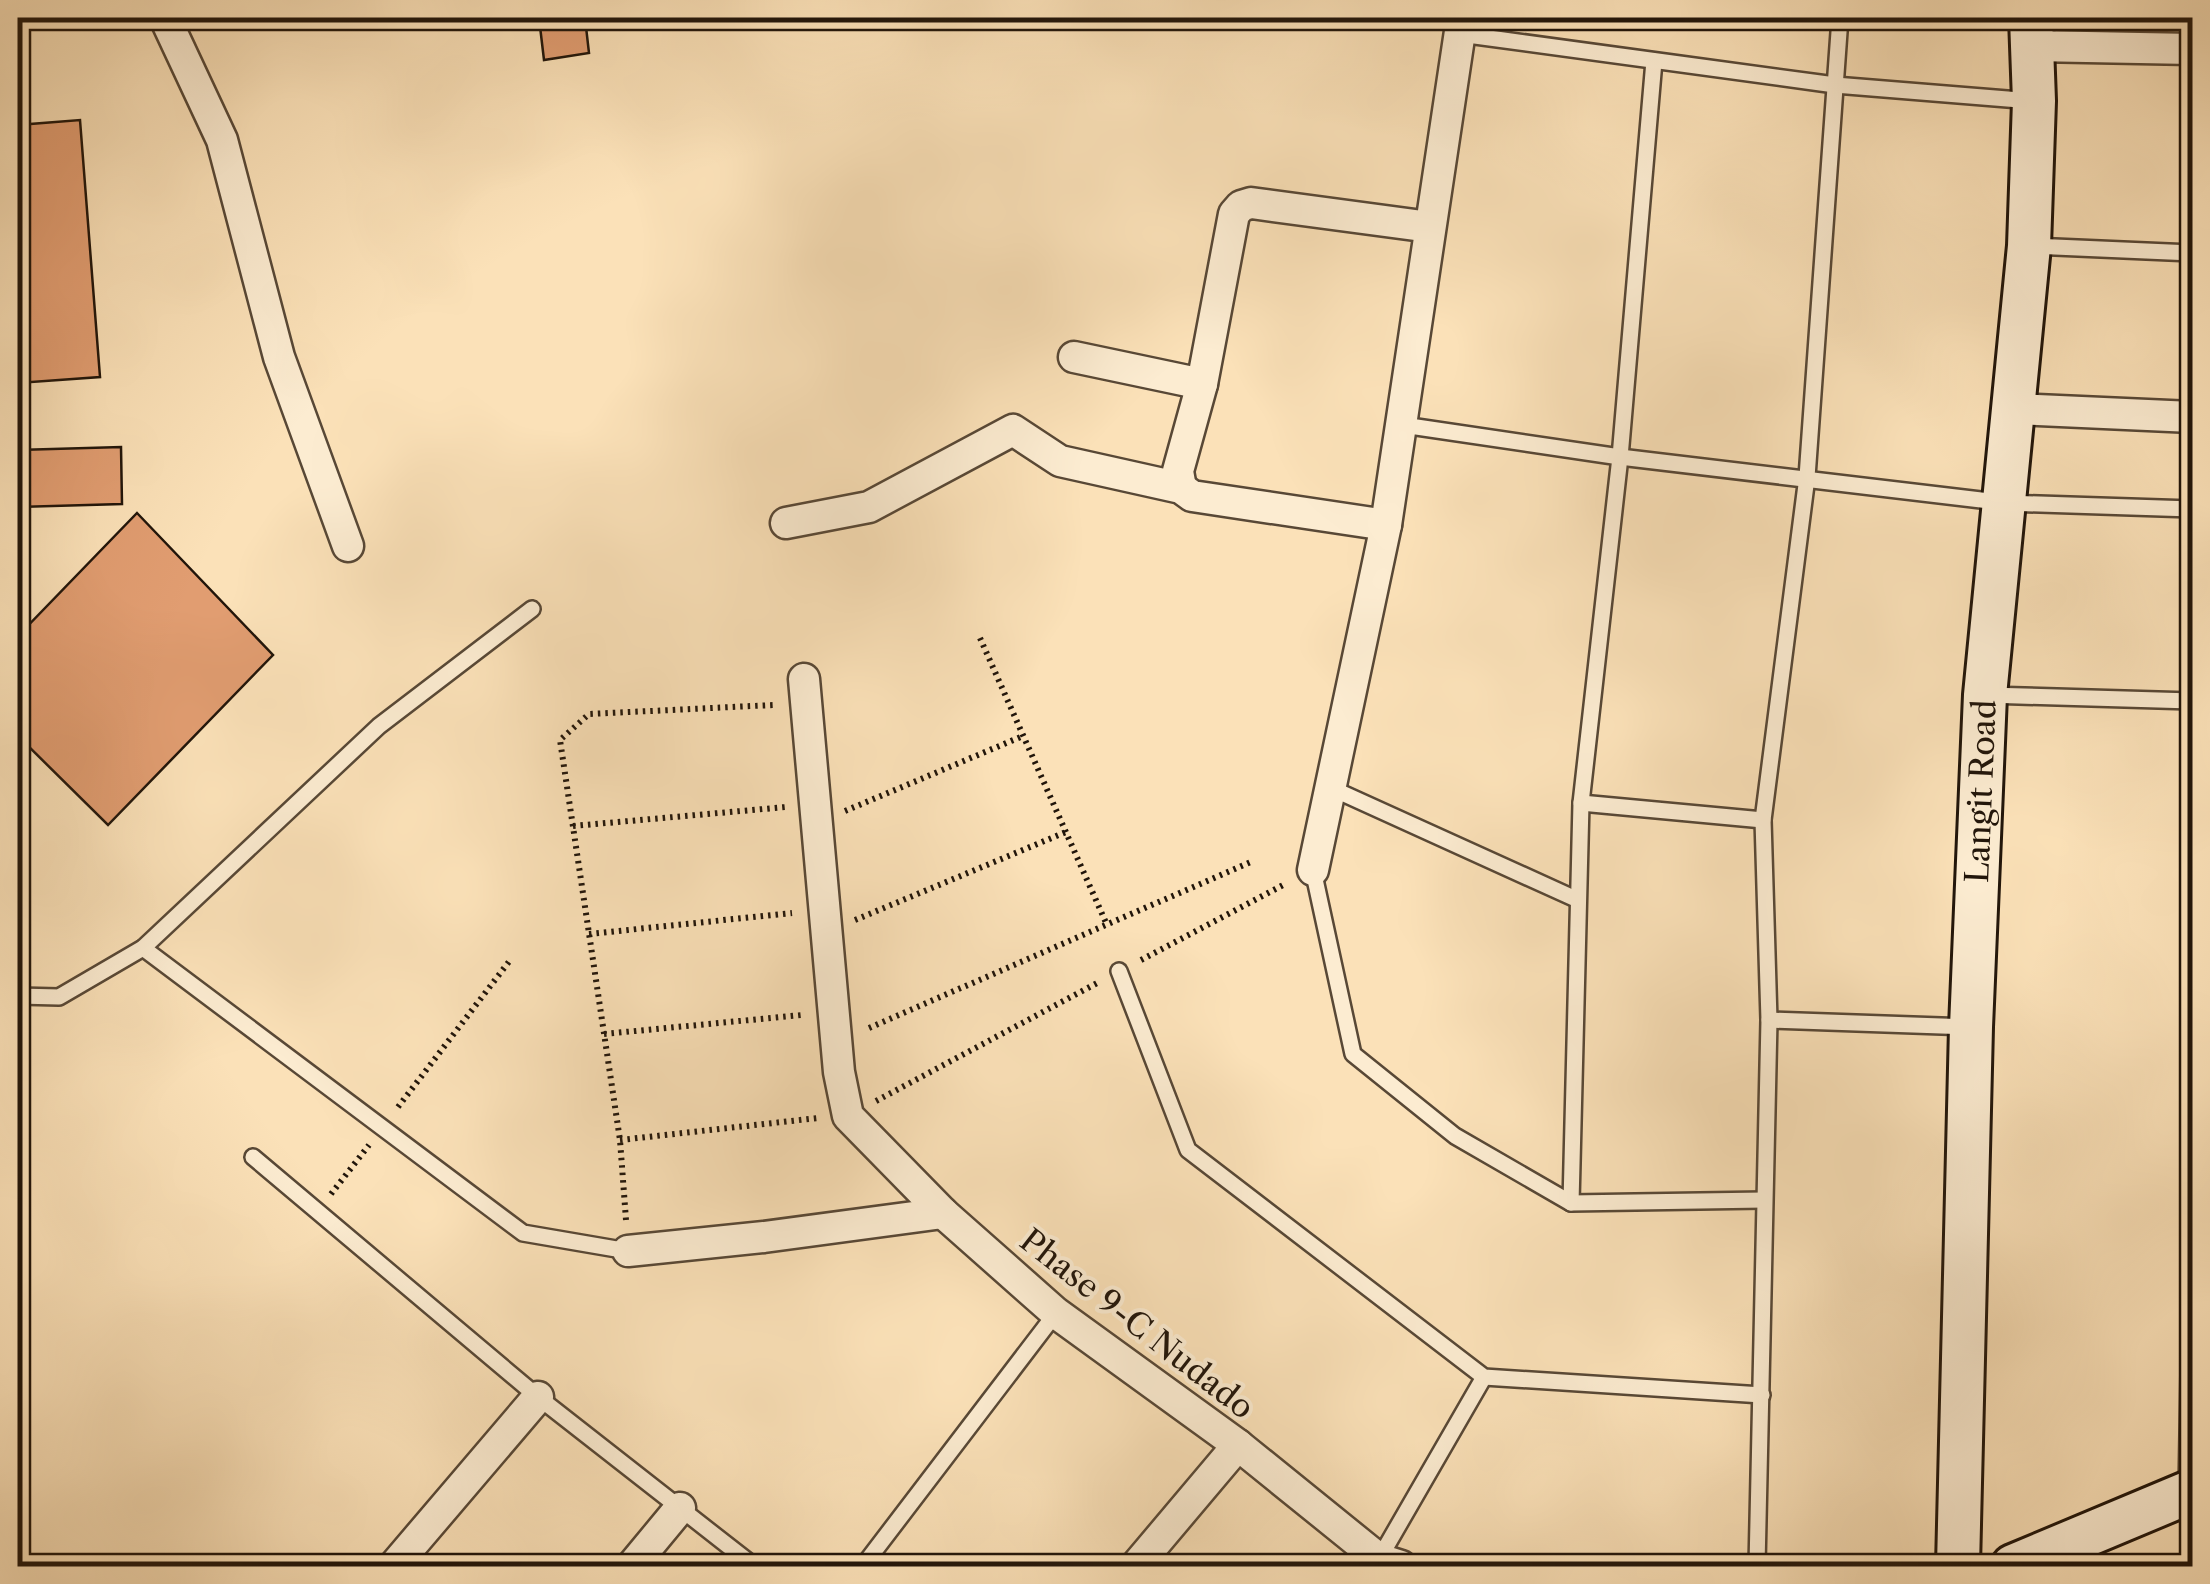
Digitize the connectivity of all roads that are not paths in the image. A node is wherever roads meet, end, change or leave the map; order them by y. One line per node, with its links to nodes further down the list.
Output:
1 (165, 18): 24 (street)
2 (1840, 18): 7 (lane)
3 (1460, 26): 6 (lane); 9 (street)
4 (2032, 32): 5 (street); 8 (main road, Langit Road)
5 (2192, 50)
6 (1654, 61): 7 (lane); 17 (lane)
7 (1835, 84): 8 (lane); 18 (lane)
8 (2034, 101): 10 (main road, Langit Road)
9 (1430, 227): 13 (street); 16 (street)
10 (2029, 246): 11 (lane); 14 (main road, Langit Road)
11 (2192, 253)
12 (1074, 358): 13 (street)
13 (1202, 384): 19 (street)
14 (2015, 409): 15 (street); 20 (main road, Langit Road)
15 (2192, 417)
16 (1403, 425): 17 (lane); 23 (street)
17 (1620, 456): 18 (lane); 30 (lane)
18 (1807, 477): 20 (lane); 31 (lane)
19 (1180, 488): 22 (street); 23 (street)
20 (2006, 503): 21 (lane); 27 (main road, Langit Road)
21 (2192, 508)
22 (786, 523)
23 (1386, 525): 29 (street)
24 (348, 546)
25 (532, 608): 34 (lane)
26 (804, 691): 43 (street, Phase 9-C Nudado)
27 (1984, 695): 28 (lane); 38 (main road, Langit Road)
28 (2192, 701)
29 (1331, 788): 32 (street); 33 (lane)
30 (1580, 803): 31 (lane); 33 (lane)
31 (1764, 820): 37 (lane)
32 (1312, 870): 42 (lane)
33 (1578, 900): 42 (lane)
34 (143, 948): 36 (lane); 44 (lane)
35 (1119, 972): 47 (lane)
36 (18, 996)
37 (1769, 1020): 38 (lane); 40 (lane)
38 (1970, 1027): 60 (main road, Langit Road)
39 (253, 1157): 49 (lane)
40 (1764, 1200): 42 (lane); 48 (lane)
41 (2192, 1200): 45 (lane)
42 (1571, 1202)
43 (943, 1213): 44 (street); 46 (street, Phase 9-C Nudado)
44 (628, 1251)
45 (2192, 1266): 51 (lane)
46 (1056, 1314): 50 (street, Phase 9-C Nudado); 57 (lane)
47 (1484, 1377): 48 (lane); 53 (lane)
48 (1762, 1395): 59 (lane)
49 (538, 1397): 52 (lane); 54 (street)
50 (1238, 1446): 53 (street, Phase 9-C Nudado); 58 (street)
51 (2190, 1492): 61 (main road)
52 (680, 1508): 55 (street); 56 (lane)
53 (1390, 1563)
54 (394, 1566)
55 (632, 1566)
56 (754, 1566)
57 (863, 1566)
58 (1136, 1566)
59 (1757, 1566)
60 (1958, 1566)
61 (2013, 1566)

